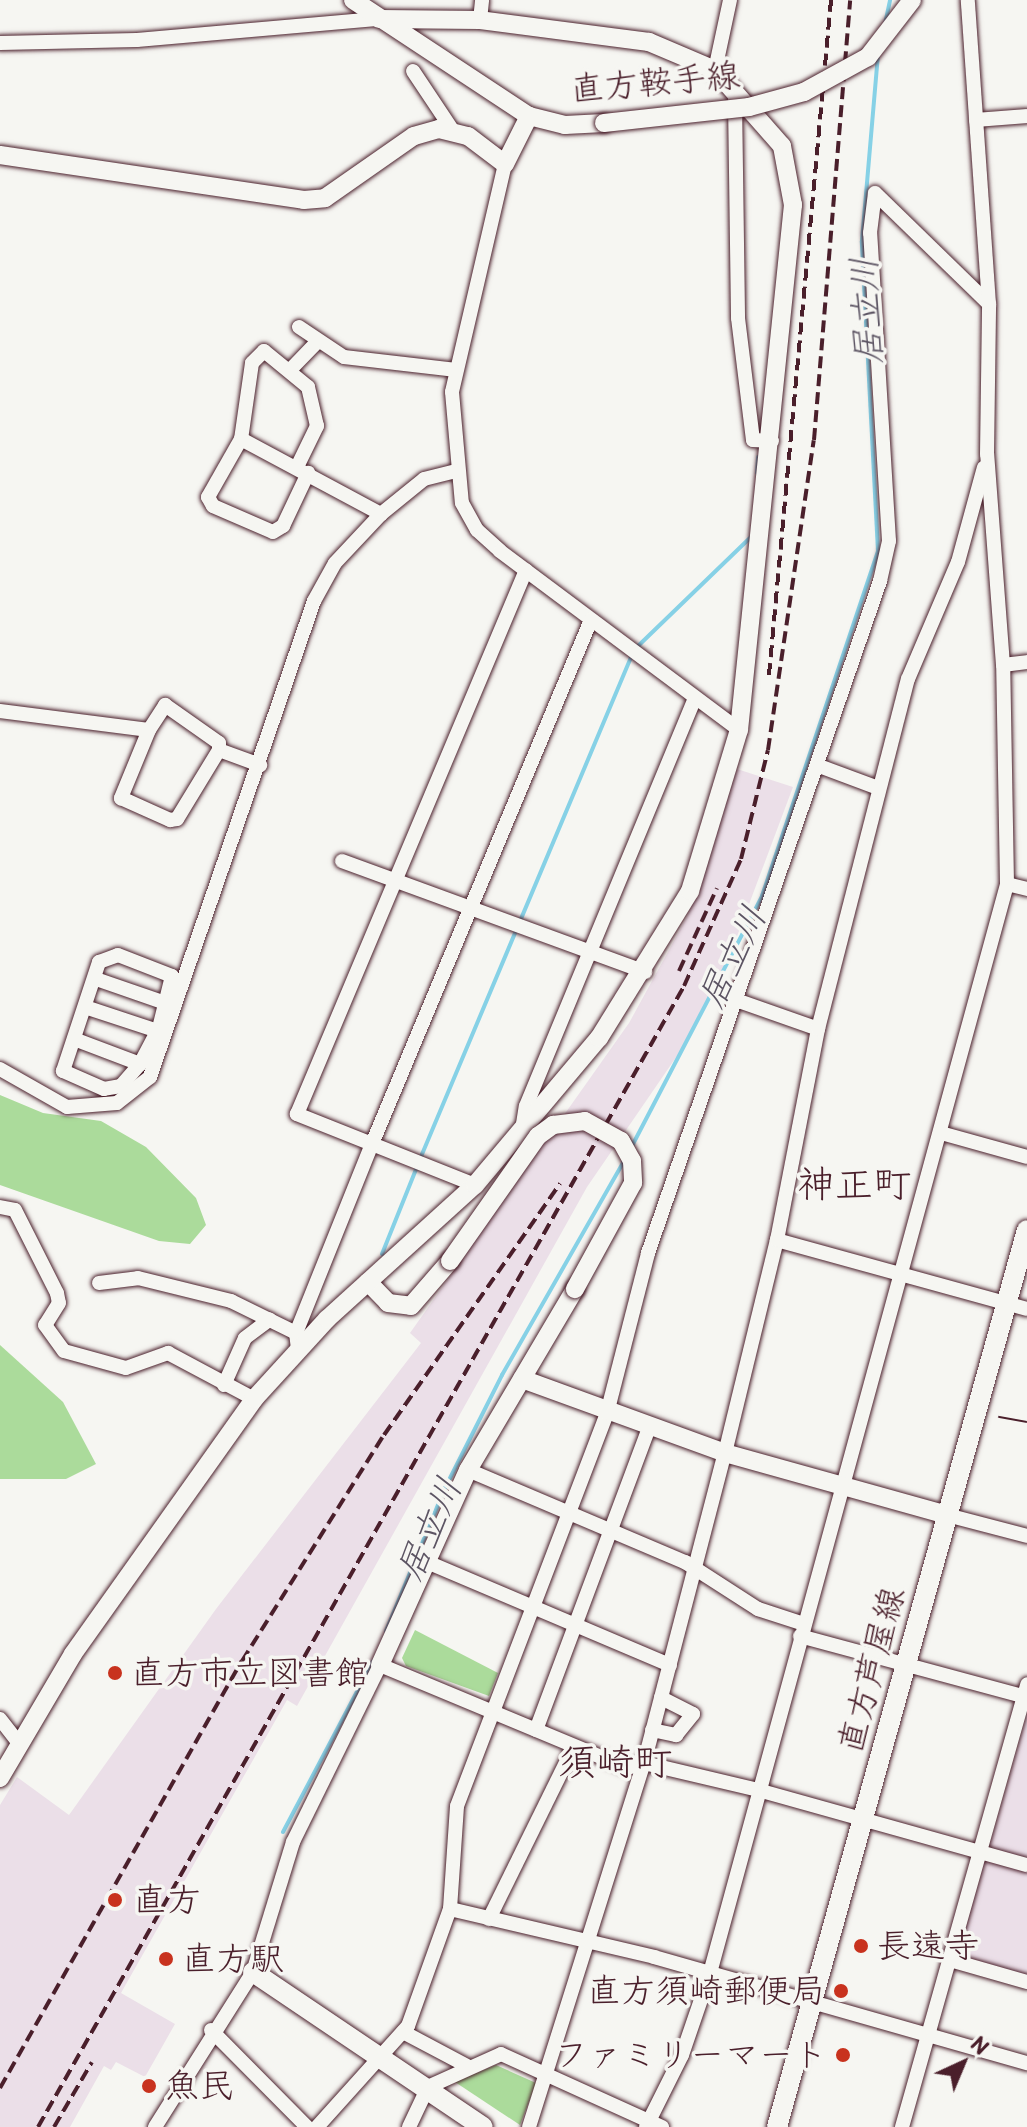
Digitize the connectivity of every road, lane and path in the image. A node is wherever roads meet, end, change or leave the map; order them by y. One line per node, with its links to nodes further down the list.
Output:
1 (353, 0): 6 (street, 直方鞍手線)
2 (482, 0): 7 (street)
3 (730, 0): 9 (street)
4 (912, 0): 12 (street, 直方鞍手線, bridge)
5 (968, 0): 14 (street)
6 (379, 19): 7 (street); 8 (street); 12 (street, 直方鞍手線)
7 (480, 20): 9 (street)
8 (0, 43)
9 (715, 70): 11 (street)
10 (413, 71): 15 (street)
11 (733, 87): 24 (street); 24 (street)
12 (529, 116): 17 (street)
13 (1027, 116): 14 (street)
14 (976, 120): 18 (street)
15 (451, 128): 16 (street); 17 (street)
16 (0, 155)
17 (505, 164): 22 (street)
18 (989, 304): 25 (street); 39 (street)
19 (299, 327): 20 (street)
20 (316, 343): 21 (street); 22 (street)
21 (291, 369): 23 (street); 26 (street)
22 (456, 370): 27 (street)
23 (241, 439): 26 (street); 26 (street)
24 (772, 441): 36 (street)
25 (987, 454): 32 (street); 40 (street)
26 (302, 470): 28 (street)
27 (456, 471): 28 (street); 29 (street)
28 (381, 514): 38 (street)
29 (526, 570): 30 (street); 42 (street)
30 (591, 620): 33 (street); 45 (street)
31 (1027, 662): 32 (street)
32 (1003, 665): 43 (street)
33 (694, 700): 36 (street); 46 (street)
34 (0, 711): 35 (street)
35 (149, 730): 37 (street); 37 (street)
36 (739, 730): 47 (street)
37 (219, 750): 38 (street)
38 (260, 765): 50 (street)
39 (819, 766): 40 (street); 49 (street)
40 (878, 788): 52 (street)
41 (342, 861): 42 (street)
42 (394, 881): 45 (street); 59 (street)
43 (1007, 884): 44 (street); 58 (street)
44 (1027, 889)
45 (471, 907): 46 (street); 59 (street)
46 (590, 952): 47 (street); 57 (street)
47 (645, 972): 57 (street)
48 (96, 979): 50 (street); 50 (street); 51 (street)
49 (733, 999): 52 (street); 75 (street)
50 (170, 1004): 53 (street); 56 (street)
51 (85, 1007): 53 (street); 54 (street)
52 (818, 1029): 64 (street)
53 (158, 1031): 55 (street)
54 (74, 1039): 55 (street); 55 (street)
55 (140, 1064)
56 (0, 1069)
57 (522, 1130): 61 (street)
58 (941, 1133): 60 (street); 65 (street)
59 (372, 1144): 61 (street); 71 (street)
60 (1027, 1157)
61 (475, 1185): 66 (street)
62 (0, 1207): 73 (street)
63 (1027, 1230): 68 (main road, 直方芦屋線)
64 (777, 1240): 65 (street); 77 (street)
65 (902, 1274): 68 (street); 79 (street)
66 (368, 1282): 71 (street); 72 (street, bridge)
67 (99, 1283): 70 (street)
68 (1006, 1303): 69 (street); 81 (main road, 直方芦屋線)
69 (1027, 1309)
70 (270, 1319): 71 (street); 73 (street)
71 (297, 1341): 74 (street)
72 (522, 1379): 75 (street); 78 (street)
73 (224, 1385): 74 (street)
74 (254, 1399): 98 (street)
75 (607, 1413): 76 (street); 80 (street)
76 (649, 1428): 77 (street); 82 (street)
77 (725, 1453): 79 (street); 85 (street)
78 (468, 1470): 80 (street); 84 (street)
79 (843, 1487): 81 (street); 88 (street)
80 (569, 1512): 82 (street); 86 (street)
81 (947, 1515): 83 (street); 89 (main road, 直方芦屋線)
82 (611, 1530): 85 (street); 87 (street)
83 (1027, 1536)
84 (427, 1562): 86 (street); 90 (street)
85 (695, 1568): 88 (street); 91 (street)
86 (532, 1606): 87 (street); 94 (street)
87 (576, 1625): 91 (street); 96 (street)
88 (802, 1630): 89 (street); 102 (street)
89 (907, 1664): 92 (street); 103 (main road, 直方芦屋線)
90 (380, 1665): 94 (street); 110 (street)
91 (670, 1665): 93 (street)
92 (1025, 1690): 104 (street)
93 (661, 1698): 97 (street); 97 (street)
94 (493, 1711): 96 (street); 106 (street)
95 (0, 1719): 98 (street)
96 (536, 1730): 99 (street)
97 (652, 1730): 100 (street)
98 (20, 1745): 101 (street)
99 (573, 1748): 100 (street); 107 (street)
100 (644, 1763): 102 (street); 108 (street)
101 (0, 1778)
102 (758, 1790): 103 (street); 111 (street)
103 (864, 1818): 104 (street); 113 (main road, 直方芦屋線)
104 (981, 1851): 105 (street); 109 (street)
105 (1027, 1865)
106 (450, 1909): 107 (street); 115 (street)
107 (489, 1919): 108 (street)
108 (590, 1944): 111 (street); 120 (street)
109 (950, 1960): 112 (street); 116 (street)
110 (253, 1972): 114 (street); 117 (main road)
111 (710, 1973): 113 (street); 122 (street)
112 (1027, 1982)
113 (812, 2001): 116 (street); 129 (main road, 直方芦屋線)
114 (211, 2030): 123 (street); 124 (street)
115 (403, 2032): 117 (street); 119 (street)
116 (928, 2034): 118 (street); 130 (street)
117 (382, 2059): 121 (main road); 125 (street)
118 (1027, 2063)
119 (469, 2067): 120 (street); 121 (street)
120 (547, 2072): 122 (street); 128 (street)
121 (428, 2087): 126 (street); 127 (main road)
122 (653, 2125)
123 (155, 2127)
124 (307, 2127)
125 (317, 2127)
126 (409, 2127)
127 (483, 2127)
128 (529, 2127)
129 (777, 2127)
130 (902, 2127)

